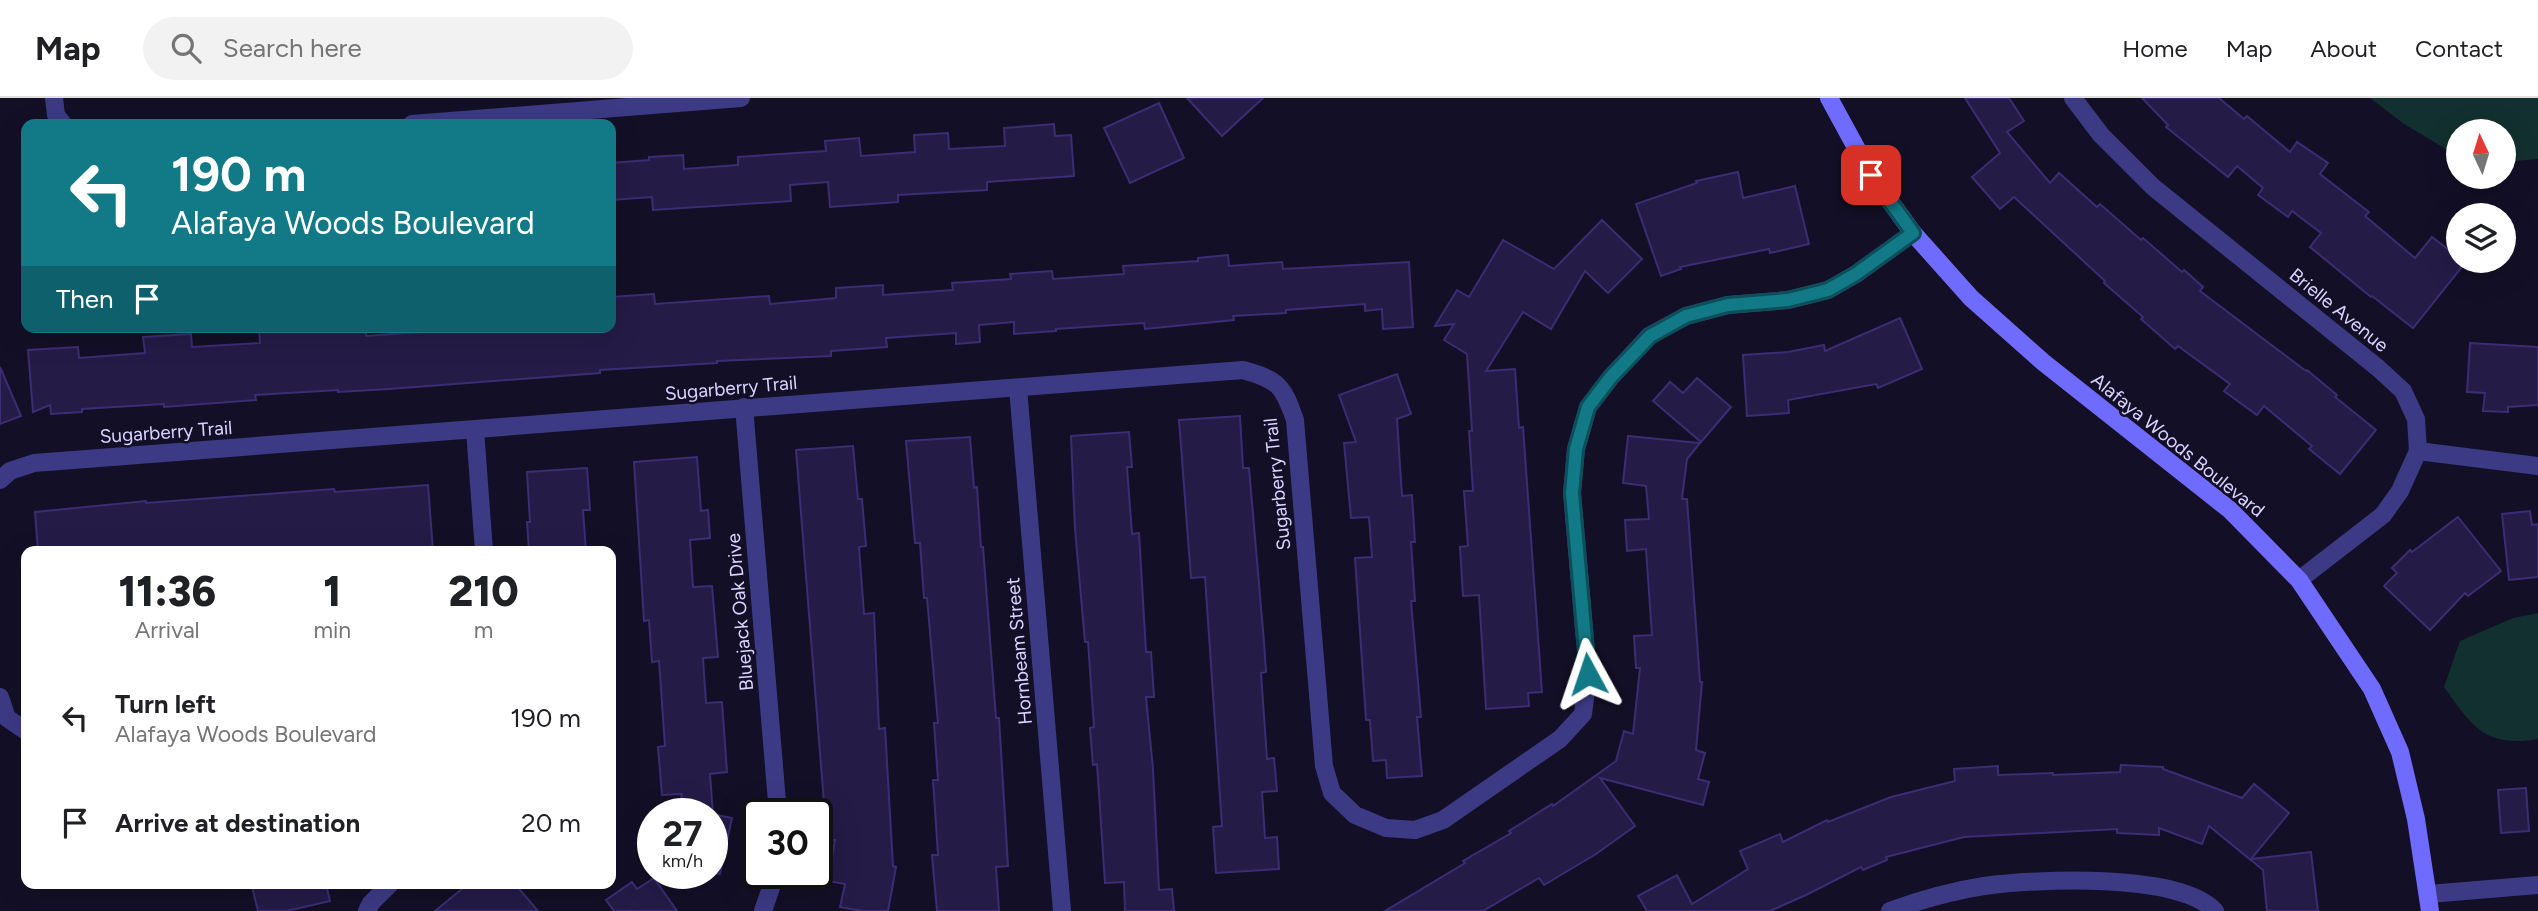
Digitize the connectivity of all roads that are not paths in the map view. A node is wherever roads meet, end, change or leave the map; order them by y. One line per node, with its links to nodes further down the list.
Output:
1 (54, 98): 5 (street)
2 (741, 98): 6 (street)
3 (1829, 98): 7 (street, Alafaya Woods Boulevard)
4 (2073, 98): 11 (street, Brielle Avenue)
5 (59, 119)
6 (475, 119)
7 (1913, 233): 8 (street, Sugarberry Trail); 15 (street, Alafaya Woods Boulevard)
8 (1017, 388): 9 (street, Sugarberry Trail); 25 (street, Hornbeam Street)
9 (744, 407): 10 (street, Sugarberry Trail); 18 (street, Bluejack Oak Drive)
10 (475, 430): 13 (street, Sugarberry Trail); 14 (street)
11 (2418, 451): 12 (street); 15 (street, Brielle Avenue)
12 (2538, 466)
13 (0, 480)
14 (484, 546)
15 (2299, 580): 22 (street, Alafaya Woods Boulevard)
16 (0, 697): 17 (street)
17 (21, 728)
18 (777, 798)
19 (2538, 885): 22 (street)
20 (385, 889): 23 (street)
21 (771, 889): 24 (street)
22 (2429, 902)
23 (367, 911)
24 (763, 911)
25 (1062, 911)
26 (1890, 911): 27 (street)
27 (2215, 911)

